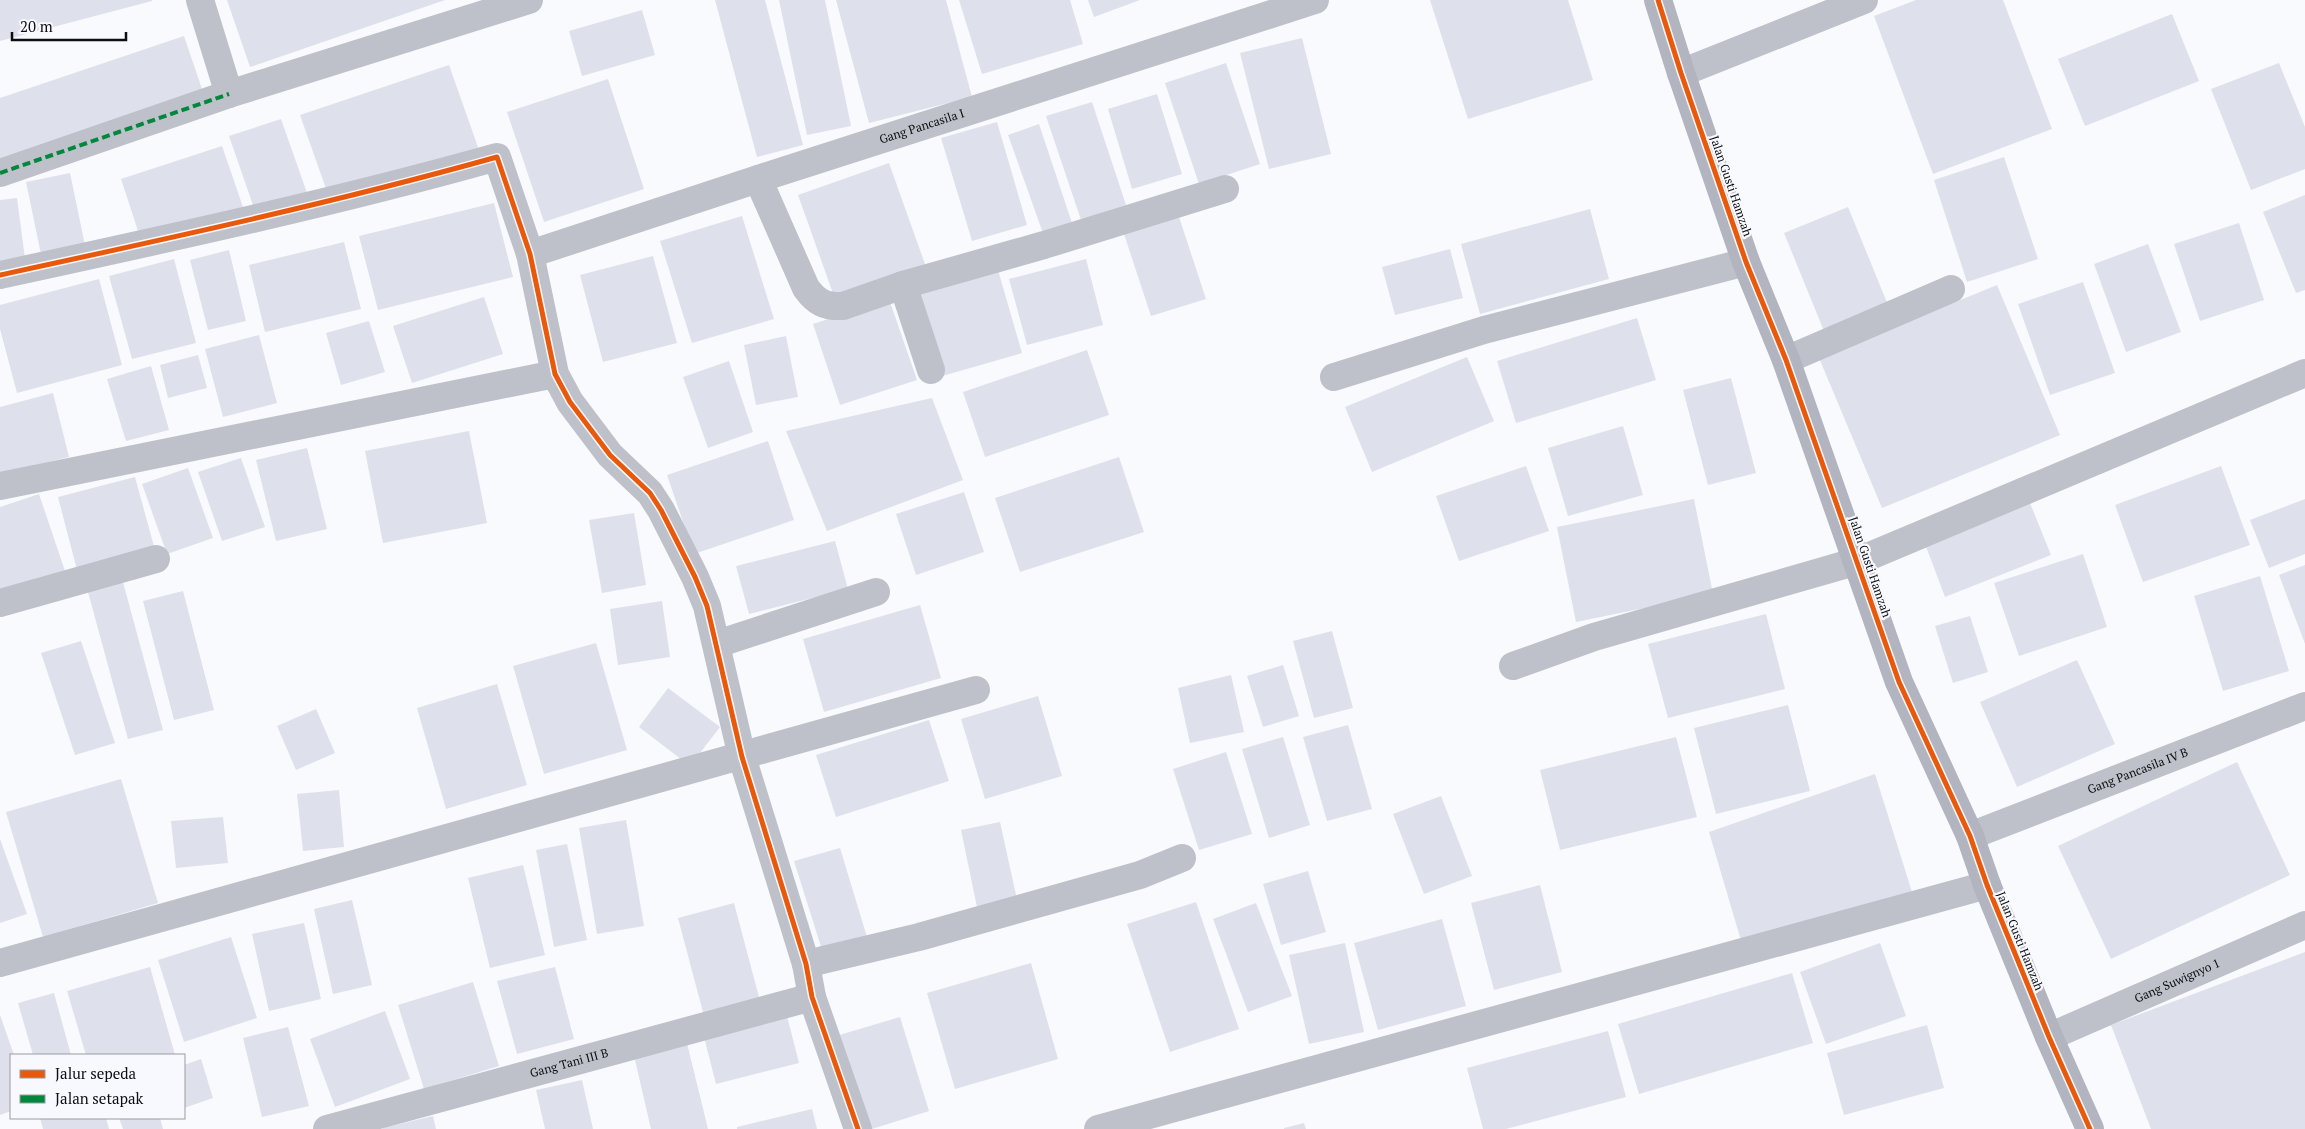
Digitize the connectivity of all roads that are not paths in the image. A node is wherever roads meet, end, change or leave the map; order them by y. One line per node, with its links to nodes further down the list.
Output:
1 (200, 0): 7 (street)
2 (529, 0): 7 (street)
3 (1316, 0): 9 (street, Gang Pancasila I)
4 (1658, 0): 6 (street, Jalan Gusti Hamzah)
5 (1864, 0): 6 (street)
6 (1681, 73): 12 (street, Jalan Gusti Hamzah)
7 (229, 94): 8 (street)
8 (0, 173)
9 (758, 179): 11 (street, Gang Pancasila I); 14 (street)
10 (1225, 189): 14 (street)
11 (530, 254): 13 (street); 19 (street)
12 (1746, 262): 16 (street, Jalan Gusti Hamzah); 20 (street)
13 (0, 275)
14 (903, 285): 17 (street)
15 (1951, 289): 16 (street)
16 (1786, 360): 23 (street, Jalan Gusti Hamzah)
17 (931, 370)
18 (2305, 373): 23 (street)
19 (554, 374): 21 (street); 26 (street)
20 (1334, 377)
21 (0, 486)
22 (156, 559): 25 (street)
23 (1858, 561): 27 (street); 31 (street, Jalan Gusti Hamzah)
24 (876, 592): 26 (street)
25 (0, 602)
26 (717, 644): 30 (street)
27 (1513, 666)
28 (976, 690): 30 (street)
29 (2305, 706): 31 (street, Gang Pancasila IV B)
30 (742, 757): 35 (street); 36 (street)
31 (1970, 836): 33 (street, Jalan Gusti Hamzah)
32 (1182, 858): 36 (street)
33 (1986, 885): 38 (street, Jalan Gusti Hamzah); 41 (street)
34 (2305, 925): 38 (street, Gang Suwignyo 1)
35 (0, 963)
36 (806, 964): 37 (street)
37 (812, 997): 39 (street, Gang Tani III B); 40 (street)
38 (2049, 1037): 42 (street, Jalan Gusti Hamzah)
39 (327, 1129)
40 (858, 1129)
41 (1098, 1129)
42 (2090, 1129)

